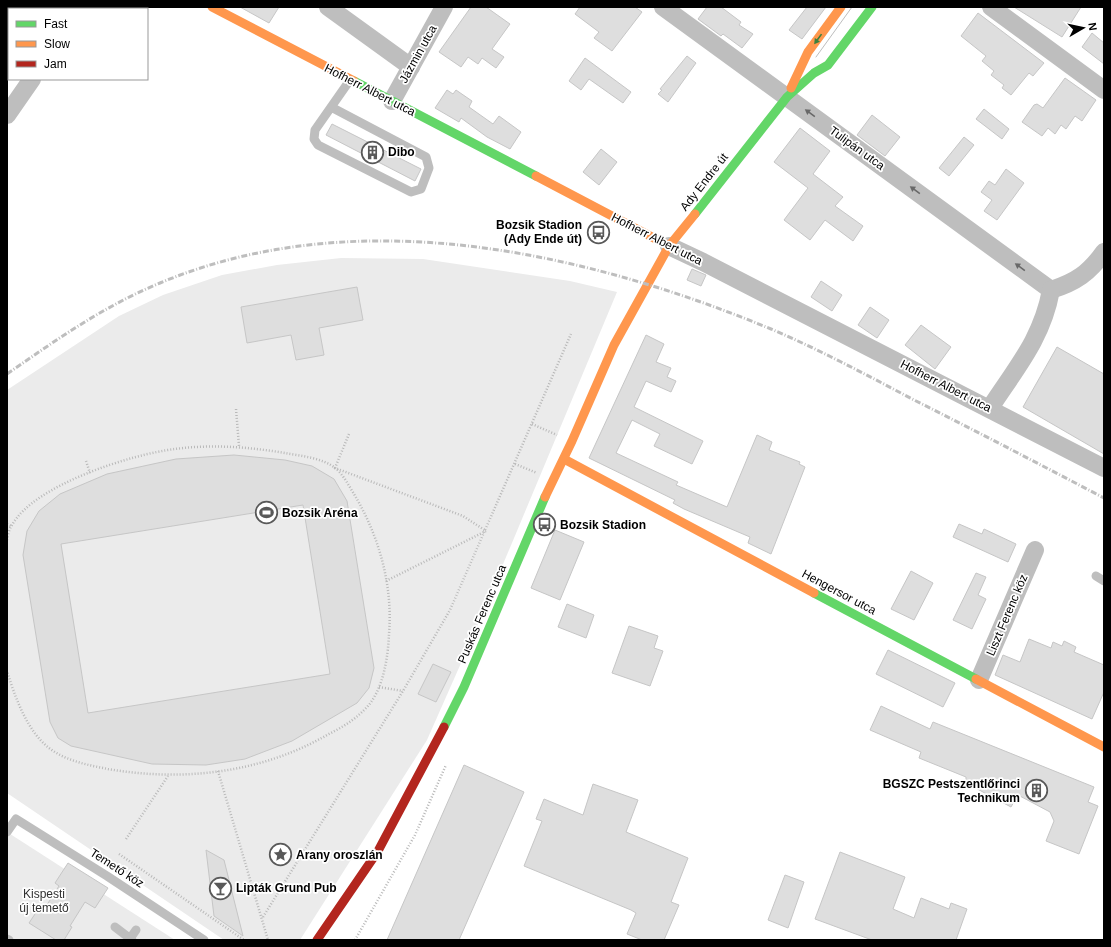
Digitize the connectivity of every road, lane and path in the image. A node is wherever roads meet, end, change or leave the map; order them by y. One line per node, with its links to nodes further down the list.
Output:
1 (212, 7): 10 (street, Hofherr Albert utca)
2 (328, 7): 8 (street)
3 (444, 7): 8 (street, Jázmin utca)
4 (663, 7): 12 (street, Tulipán utca)
5 (841, 7): 12 (street, Ady Endre út, one-way to 12)
6 (872, 7): 12 (street, Ady Endre út)
7 (991, 7): 11 (street)
8 (411, 67): 13 (street, Jázmin utca)
9 (31, 80): 15 (street)
10 (350, 80): 13 (street, Hofherr Albert utca); 14 (lane)
11 (1104, 90)
12 (787, 96): 16 (street, Ady Endre út); 19 (street, Tulipán utca, one-way to 12)
13 (392, 101): 16 (street, Hofherr Albert utca)
14 (331, 107): 14 (lane)
15 (7, 115)
16 (669, 246): 18 (street, Ady Endre út); 21 (street, Hofherr Albert utca)
17 (1104, 252): 19 (street)
18 (646, 285): 25 (street, Puskás Ferenc utca)
19 (1051, 290): 21 (street)
20 (571, 334): 23 (path)
21 (990, 408): 31 (street, Hofherr Albert utca)
22 (236, 409): 26 (path)
23 (532, 424): 25 (path); 29 (path)
24 (349, 434): 30 (path)
25 (572, 441): 27 (street, Puskás Ferenc utca)
26 (239, 446): 30 (path); 32 (path)
27 (564, 459): 33 (street, Puskás Ferenc utca); 41 (street, Hengersor utca)
28 (86, 461): 32 (path)
29 (515, 464): 33 (path); 36 (path)
30 (335, 468): 36 (path); 39 (path)
31 (1104, 468)
32 (90, 473): 35 (path)
33 (552, 480): 58 (street, Puskás Ferenc utca)
34 (7, 524): 35 (path)
35 (11, 526): 37 (path)
36 (486, 531): 39 (path); 43 (path)
37 (7, 540)
38 (1035, 550): 41 (street, Liszt Ferenc köz)
39 (386, 581): 42 (path)
40 (7, 671): 47 (path)
41 (979, 680): 44 (street, Hengersor utca)
42 (379, 687): 43 (path); 46 (path)
43 (403, 690): 51 (path)
44 (1104, 747)
45 (447, 762): 59 (path)
46 (218, 771): 47 (path); 51 (path)
47 (168, 776): 49 (path)
48 (7, 832): 55 (lane, Temető köz)
49 (126, 839)
50 (119, 854): 56 (path)
51 (262, 916): 57 (path)
52 (114, 927): 54 (lane)
53 (136, 930): 54 (lane)
54 (131, 940)
55 (204, 940)
56 (244, 940)
57 (268, 940)
58 (317, 940)
59 (355, 940)

